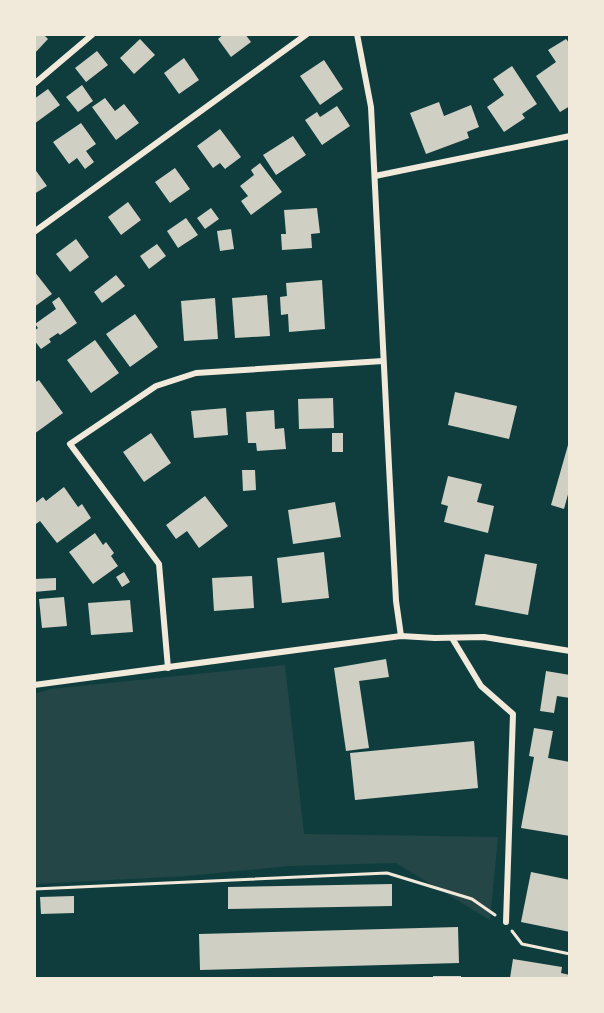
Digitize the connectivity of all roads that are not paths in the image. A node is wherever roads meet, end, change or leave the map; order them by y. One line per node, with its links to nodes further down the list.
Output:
1 (93, 34): 4 (street)
2 (306, 34): 7 (street)
3 (357, 34): 6 (street)
4 (34, 84)
5 (570, 136): 6 (street)
6 (375, 176): 8 (street)
7 (34, 232)
8 (383, 361): 9 (street); 12 (street)
9 (401, 636): 10 (street); 12 (street)
10 (452, 638): 11 (street); 14 (street)
11 (570, 651)
12 (168, 668): 13 (street)
13 (34, 685)
14 (506, 922)

